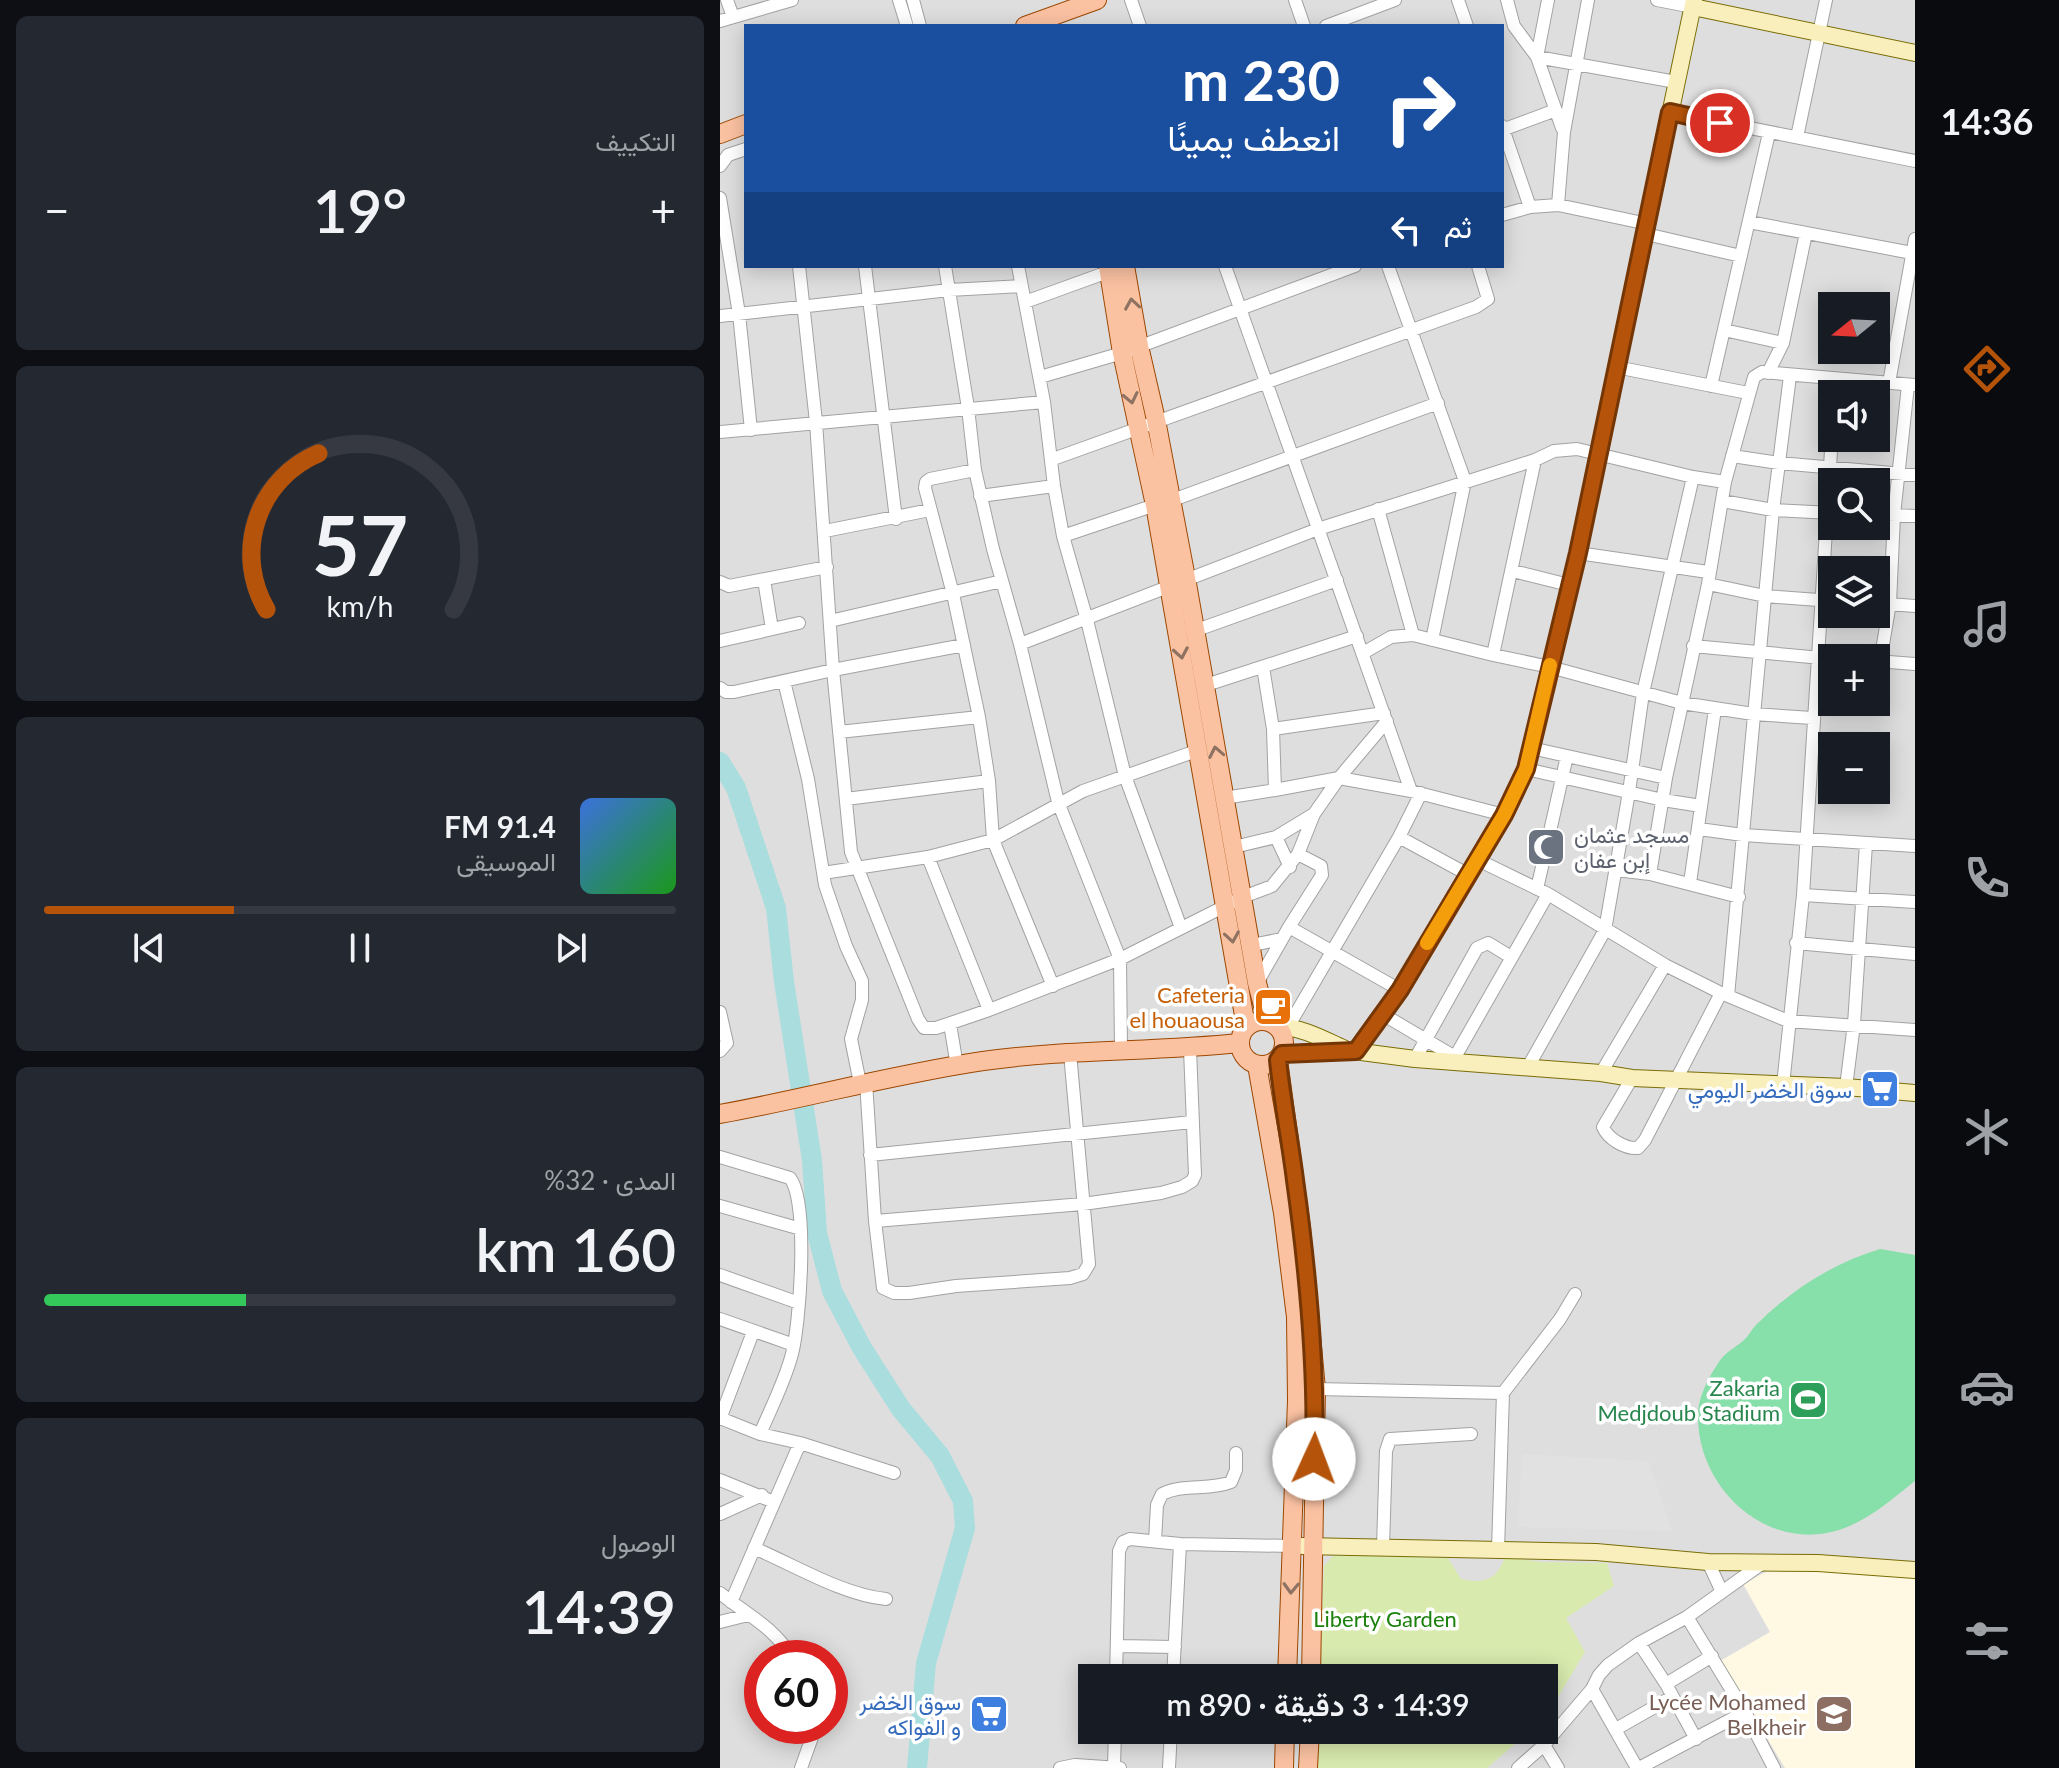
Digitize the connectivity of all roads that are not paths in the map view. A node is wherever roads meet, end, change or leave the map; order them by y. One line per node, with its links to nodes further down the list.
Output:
1 (727, 0): 17 (street)
2 (792, 0): 17 (street)
3 (899, 0): 19 (street)
4 (913, 0): 20 (street)
5 (1097, 0): 16 (main road)
6 (1131, 0): 22 (street)
7 (1295, 0): 23 (street)
8 (1395, 0): 24 (street)
9 (1458, 0): 25 (street)
10 (1507, 0): 28 (street)
11 (1548, 0): 28 (street)
12 (1588, 0): 29 (street)
13 (1657, 0): 15 (street)
14 (1826, 0): 26 (street)
15 (1694, 4): 26 (street); 30 (street)
16 (1078, 11): 18 (main road)
17 (726, 19)
18 (1060, 21): 21 (main road)
19 (906, 24)
20 (919, 24)
21 (1039, 24)
22 (1139, 24)
23 (1303, 24)
24 (1331, 24)
25 (1466, 24)
26 (1819, 34): 27 (street); 39 (street)
27 (1915, 53)
28 (1537, 57): 29 (street); 31 (street)
29 (1575, 64): 30 (street); 35 (street)
30 (1676, 82): 32 (street)
31 (1556, 110): 34 (street); 35 (street)
32 (1670, 112): 36 (street); 48 (street)
33 (744, 125): 37 (main road)
34 (1504, 127)
35 (1564, 132): 44 (street)
36 (1769, 133): 39 (street); 47 (street)
37 (720, 134)
38 (1504, 134): 45 (street)
39 (1797, 137): 41 (street)
40 (744, 150): 42 (street)
41 (1915, 161)
42 (720, 166)
43 (720, 198): 70 (street)
44 (1558, 205): 45 (street); 48 (street)
45 (1530, 207): 46 (street)
46 (1504, 214)
47 (1749, 222): 49 (street); 52 (street)
48 (1647, 229): 52 (street); 76 (street)
49 (1806, 233): 51 (street); 74 (street)
50 (1915, 239): 51 (street)
51 (1912, 253): 68 (street)
52 (1741, 256): 73 (street)
53 (799, 268): 67 (street)
54 (865, 268): 65 (street)
55 (945, 268): 64 (street)
56 (1018, 268): 63 (street)
57 (1114, 268): 66 (street)
58 (1117, 268): 75 (main road)
59 (1226, 268): 69 (street)
60 (1350, 268): 69 (street)
61 (1389, 268): 72 (street)
62 (1479, 268): 72 (street)
63 (1021, 286): 64 (street); 66 (street)
64 (949, 290): 65 (street); 90 (street)
65 (868, 299): 67 (street); 91 (street)
66 (1025, 302): 79 (street)
67 (804, 305): 70 (street); 93 (street)
68 (1909, 308): 82 (street)
69 (1241, 310): 75 (street); 83 (street)
70 (739, 314): 71 (street); 95 (street)
71 (720, 316)
72 (1412, 330): 83 (street); 89 (street)
73 (1724, 330): 74 (street); 86 (street)
74 (1783, 343): 77 (street)
75 (1130, 350): 79 (street); 92 (main road); 94 (main road, one-way to 94)
76 (1616, 367): 86 (street); 99 (street)
77 (1768, 373): 78 (street); 87 (street)
78 (1790, 376): 80 (street); 103 (street)
79 (1040, 377): 88 (street)
80 (1837, 379): 81 (street)
81 (1850, 380)
82 (1890, 380)
83 (1267, 383): 92 (street); 98 (street)
84 (1890, 383): 85 (street)
85 (1911, 385): 107 (street)
86 (1711, 386): 87 (street)
87 (1748, 393): 100 (street)
88 (1044, 402): 90 (street); 101 (street)
89 (1438, 403): 98 (street); 110 (street)
90 (968, 408): 91 (street); 105 (street)
91 (884, 415): 93 (street); 123 (street)
92 (1156, 420): 94 (street); 115 (main road)
93 (816, 422): 95 (street); 125 (street)
94 (1138, 429): 101 (street); 115 (main road)
95 (751, 430): 96 (street)
96 (720, 432)
97 (1830, 452): 104 (street)
98 (1292, 455): 115 (street); 124 (street)
99 (1598, 455): 102 (street); 109 (street); 127 (street)
100 (1732, 456): 103 (street); 111 (street)
101 (1053, 459): 112 (street)
102 (1535, 460): 110 (street); 130 (street)
103 (1779, 463): 104 (street); 118 (street)
104 (1829, 468)
105 (975, 470): 113 (street); 117 (street)
106 (1890, 473): 107 (street)
107 (1897, 474): 108 (street); 121 (street)
108 (1915, 475)
109 (1693, 477): 111 (street); 128 (street)
110 (1465, 481): 116 (street); 150 (street)
111 (1725, 482): 114 (street)
112 (1054, 486): 113 (street); 126 (street)
113 (980, 496): 134 (street)
114 (1722, 501): 118 (street); 131 (street)
115 (1162, 503): 126 (street); 136 (main road)
116 (1378, 509): 124 (street); 148 (street)
117 (930, 510): 123 (street); 138 (street)
118 (1773, 510): 119 (street); 139 (street)
119 (1818, 512)
120 (1890, 515): 121 (street)
121 (1894, 515): 122 (street); 141 (street)
122 (1915, 516)
123 (896, 519): 125 (street)
124 (1318, 529): 133 (street); 136 (street)
125 (825, 531): 129 (street)
126 (1063, 536): 143 (street)
127 (1578, 553): 128 (street); 137 (street)
128 (1672, 565): 131 (street); 168 (street)
129 (827, 567): 132 (street); 144 (street)
130 (1513, 571): 137 (street); 157 (street)
131 (1708, 578): 139 (street); 154 (street)
132 (764, 580): 135 (street); 146 (street)
133 (1337, 580): 147 (street); 149 (street)
134 (1002, 581): 138 (street); 152 (street)
135 (720, 582)
136 (1178, 583): 143 (street); 147 (main road); 178 (main road, one-way to 178)
137 (1569, 585): 162 (street)
138 (953, 594): 144 (street); 153 (street)
139 (1765, 596): 140 (street); 155 (street)
140 (1818, 599)
141 (1890, 603): 142 (street)
142 (1915, 606)
143 (1087, 620): 152 (street); 182 (street)
144 (830, 621): 163 (street)
145 (799, 623): 146 (street)
146 (772, 629): 151 (street)
147 (1194, 631): 165 (main road)
148 (1413, 635): 150 (street); 156 (street)
149 (1357, 636): 156 (street); 161 (street)
150 (1432, 640): 157 (street)
151 (720, 641)
152 (1020, 644): 193 (street)
153 (964, 645): 163 (street); 172 (street)
154 (1693, 646): 155 (street); 169 (street)
155 (1760, 652): 158 (street); 171 (street)
156 (1363, 653): 173 (street)
157 (1493, 655): 162 (street)
158 (1818, 657)
159 (1890, 662): 160 (street)
160 (1915, 664)
161 (1263, 667): 165 (street); 175 (street)
162 (1550, 667): 168 (street); 177 (street)
163 (833, 670): 164 (street); 176 (street)
164 (784, 681): 166 (street); 212 (street)
165 (1203, 686): 190 (main road, one-way to 165)
166 (720, 688)
167 (1818, 690): 174 (street)
168 (1643, 693): 169 (street); 181 (street)
169 (1682, 703): 170 (street); 185 (street)
170 (1715, 709): 171 (street); 194 (street)
171 (1753, 714): 174 (street); 198 (street)
172 (979, 717): 176 (street); 186 (street)
173 (1386, 717): 175 (street); 184 (street); 188 (street)
174 (1812, 718): 201 (street)
175 (1273, 729): 187 (street)
176 (839, 732): 191 (street)
177 (1531, 748): 179 (street); 180 (street)
178 (1199, 750): 182 (street); 219 (main road)
179 (1567, 756): 181 (street); 183 (street)
180 (1526, 769): 183 (street); 196 (street)
181 (1632, 770): 185 (street); 189 (street)
182 (1125, 776): 193 (street); 221 (street)
183 (1562, 777): 189 (street); 215 (street)
184 (1339, 778): 187 (street); 188 (street); 195 (street)
185 (1666, 778): 192 (street)
186 (989, 781): 191 (street); 202 (street)
187 (1275, 790): 190 (street)
188 (1416, 792): 196 (street); 200 (street)
189 (1629, 792): 192 (street); 211 (street)
190 (1224, 798): 205 (main road)
191 (846, 799): 210 (street)
192 (1663, 800): 194 (street); 213 (street)
193 (1058, 802): 202 (street); 230 (street)
194 (1701, 806): 197 (street)
195 (1314, 814): 199 (street); 206 (street)
196 (1504, 815): 209 (street)
197 (1699, 829): 198 (street); 214 (street)
198 (1743, 835): 201 (street); 217 (street)
199 (1276, 837): 205 (street); 208 (street)
200 (1399, 837): 209 (street); 227 (street)
201 (1804, 839): 203 (street); 216 (street)
202 (993, 840): 207 (street); 233 (street)
203 (1866, 844): 204 (street); 218 (street)
204 (1915, 846)
205 (1234, 847): 219 (main road)
206 (1298, 854): 208 (street); 223 (street)
207 (928, 857): 210 (street); 236 (street)
208 (1290, 867): 219 (street)
209 (1472, 867): 215 (street); 234 (street)
210 (857, 868): 212 (street); 240 (street)
211 (1616, 870): 213 (street); 222 (street)
212 (823, 873): 260 (street)
213 (1650, 874): 214 (street)
214 (1690, 883): 217 (street)
215 (1542, 892): 222 (street); 229 (street)
216 (1803, 895): 218 (street); 224 (street)
217 (1739, 897): 235 (street)
218 (1861, 899): 220 (street); 226 (street)
219 (1235, 901): 221 (street); 225 (main road); 244 (main road, one-way to 244)
220 (1915, 902)
221 (1181, 928): 230 (street)
222 (1605, 930): 231 (street); 256 (street)
223 (1285, 933): 225 (street); 227 (street); 232 (street)
224 (1796, 943): 226 (street); 239 (street)
225 (1252, 945): 232 (main road)
226 (1859, 950): 228 (street); 241 (street)
227 (1331, 953): 234 (street); 242 (street)
228 (1915, 954)
229 (1511, 957): 245 (street); 253 (street)
230 (1120, 959): 233 (street); 246 (street)
231 (1665, 965): 235 (street); 257 (street)
232 (1257, 983): 242 (main road)
233 (1053, 986): 236 (street)
234 (1400, 990): 238 (street)
235 (1725, 994): 239 (street); 259 (street)
236 (989, 1010): 240 (street)
237 (720, 1012): 249 (street)
238 (1384, 1015): 245 (street); 248 (street)
239 (1788, 1021): 241 (street); 261 (street)
240 (950, 1024): 255 (street)
241 (1854, 1024): 243 (street); 262 (street)
242 (1278, 1025): 244 (main road); 248 (street); 251 (main road)
243 (1915, 1030)
244 (1243, 1035): 247 (main road); 254 (main road)
245 (1426, 1038): 252 (street); 253 (street)
246 (1121, 1049): 247 (main road); 250 (main road)
247 (1190, 1049): 265 (street)
248 (1351, 1050): 251 (street); 252 (street)
249 (720, 1051)
250 (1070, 1053): 255 (main road); 266 (street)
251 (1280, 1057): 254 (main road); 279 (main road)
252 (1415, 1059): 253 (street)
253 (1454, 1059): 256 (street)
254 (1257, 1065): 293 (main road)
255 (957, 1066): 260 (main road)
256 (1528, 1067): 257 (street)
257 (1601, 1073): 258 (street)
258 (1632, 1078): 259 (street); 259 (street)
259 (1677, 1081): 261 (street)
260 (860, 1083): 264 (main road); 267 (street)
261 (1783, 1085): 262 (street)
262 (1846, 1087): 263 (street)
263 (1915, 1093)
264 (720, 1114)
265 (1192, 1122): 266 (street); 269 (street)
266 (1076, 1135): 267 (street); 269 (street)
267 (870, 1155): 271 (street)
268 (720, 1157): 272 (street)
269 (1083, 1204): 271 (street); 271 (street)
270 (720, 1206): 272 (street)
271 (875, 1221)
272 (801, 1229): 275 (street)
273 (720, 1275): 275 (street)
274 (1575, 1294): 280 (street)
275 (799, 1303): 278 (street)
276 (720, 1319): 277 (street)
277 (753, 1332): 278 (street); 281 (street)
278 (794, 1345): 282 (street)
279 (1316, 1389): 280 (street); 294 (main road)
280 (1503, 1393): 297 (street)
281 (720, 1418): 282 (street)
282 (760, 1434): 284 (street)
283 (1471, 1434): 295 (street)
284 (800, 1443): 286 (street); 289 (street)
285 (1236, 1453): 291 (street)
286 (894, 1473)
287 (720, 1480): 288 (street)
288 (762, 1495): 289 (street); 290 (street)
289 (774, 1502): 296 (street)
290 (720, 1514)
291 (1155, 1541): 292 (street); 312 (street)
292 (1180, 1544): 293 (street); 313 (street)
293 (1292, 1546): 294 (street); 307 (main road, one-way to 307)
294 (1312, 1546): 295 (street); 309 (main road)
295 (1383, 1547): 297 (street)
296 (754, 1548): 303 (street); 304 (street)
297 (1498, 1550): 298 (street)
298 (1708, 1562): 299 (street); 301 (street)
299 (1764, 1562): 300 (street); 301 (street)
300 (1915, 1570)
301 (1722, 1592): 306 (street)
302 (720, 1593): 304 (street)
303 (886, 1599)
304 (731, 1602): 305 (street)
305 (748, 1615): 308 (street); 310 (street)
306 (1687, 1617): 311 (street); 314 (street)
307 (1290, 1620): 309 (main road); 317 (main road)
308 (720, 1622)
309 (1313, 1624): 318 (main road)
310 (781, 1640)
311 (1639, 1643): 319 (street); 320 (street)
312 (1117, 1646): 313 (street); 315 (street)
313 (1175, 1647): 316 (street)
314 (1712, 1656): 320 (street); 321 (street)
315 (1116, 1664)
316 (1174, 1664)
317 (1288, 1664)
318 (1312, 1664)
319 (1592, 1689): 322 (street); 329 (street)
320 (1669, 1690): 322 (street); 323 (street)
321 (1745, 1712): 323 (street); 339 (street)
322 (1616, 1729): 338 (street)
323 (1696, 1739): 338 (street)
324 (810, 1744): 330 (street)
325 (1116, 1744): 332 (street)
326 (1170, 1744): 333 (street)
327 (1285, 1744): 334 (main road)
328 (1309, 1744): 335 (main road)
329 (1544, 1745): 336 (street); 337 (street)
330 (801, 1768)
331 (1060, 1768): 332 (street)
332 (1117, 1768)
333 (1169, 1768)
334 (1284, 1768)
335 (1308, 1768)
336 (1518, 1768)
337 (1558, 1768)
338 (1638, 1768)
339 (1774, 1768)

